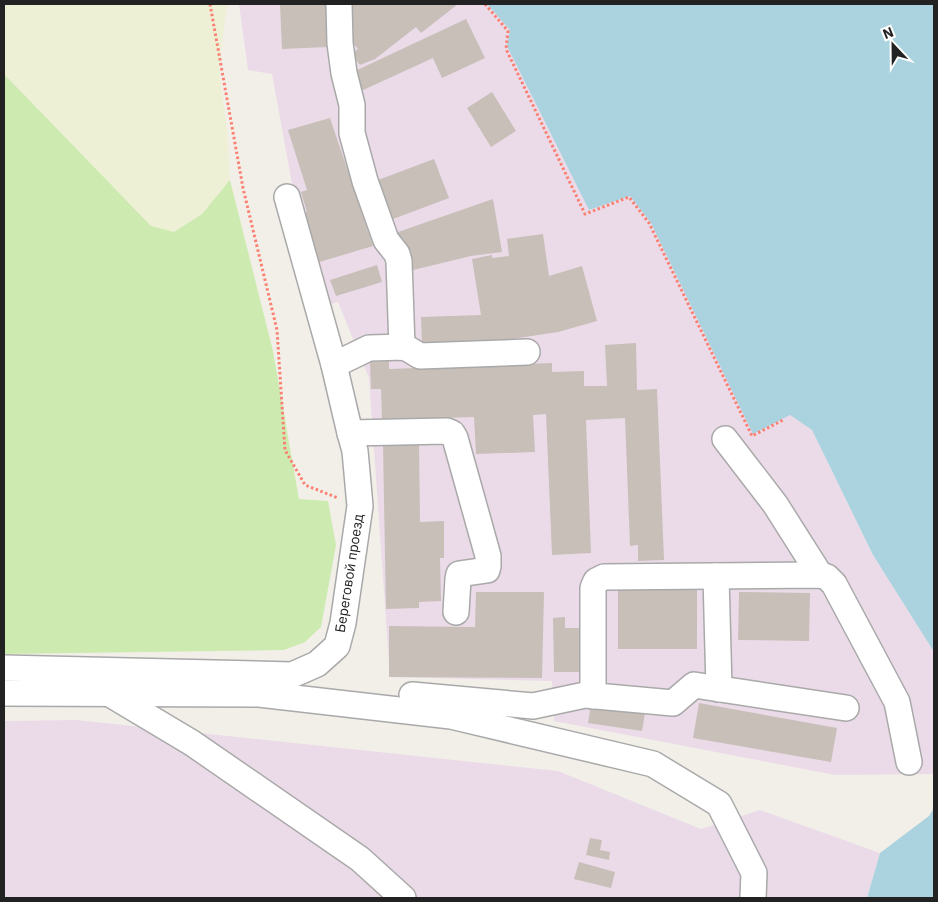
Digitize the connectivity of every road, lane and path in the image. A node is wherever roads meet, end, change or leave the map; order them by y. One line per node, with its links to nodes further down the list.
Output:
1 (210, 4): 11 (path)
2 (339, 4): 5 (street)
3 (485, 4): 8 (path)
4 (286, 197): 7 (street, Береговой проезд)
5 (402, 347): 6 (street); 7 (street)
6 (527, 352)
7 (334, 365): 9 (street, Береговой проезд)
8 (783, 420)
9 (350, 433): 11 (street, Береговой проезд); 14 (street)
10 (725, 439): 12 (street)
11 (360, 506): 16 (street, Береговой проезд)
12 (820, 575): 13 (street); 22 (street)
13 (716, 576): 17 (street); 20 (street)
14 (456, 612)
15 (4, 668): 16 (street, Береговой проезд)
16 (292, 675): 20 (street)
17 (719, 689): 20 (street); 21 (street)
18 (4, 693): 19 (street)
19 (110, 694): 23 (street); 24 (street)
20 (594, 696)
21 (846, 708)
22 (909, 762)
23 (403, 898)
24 (753, 898)

